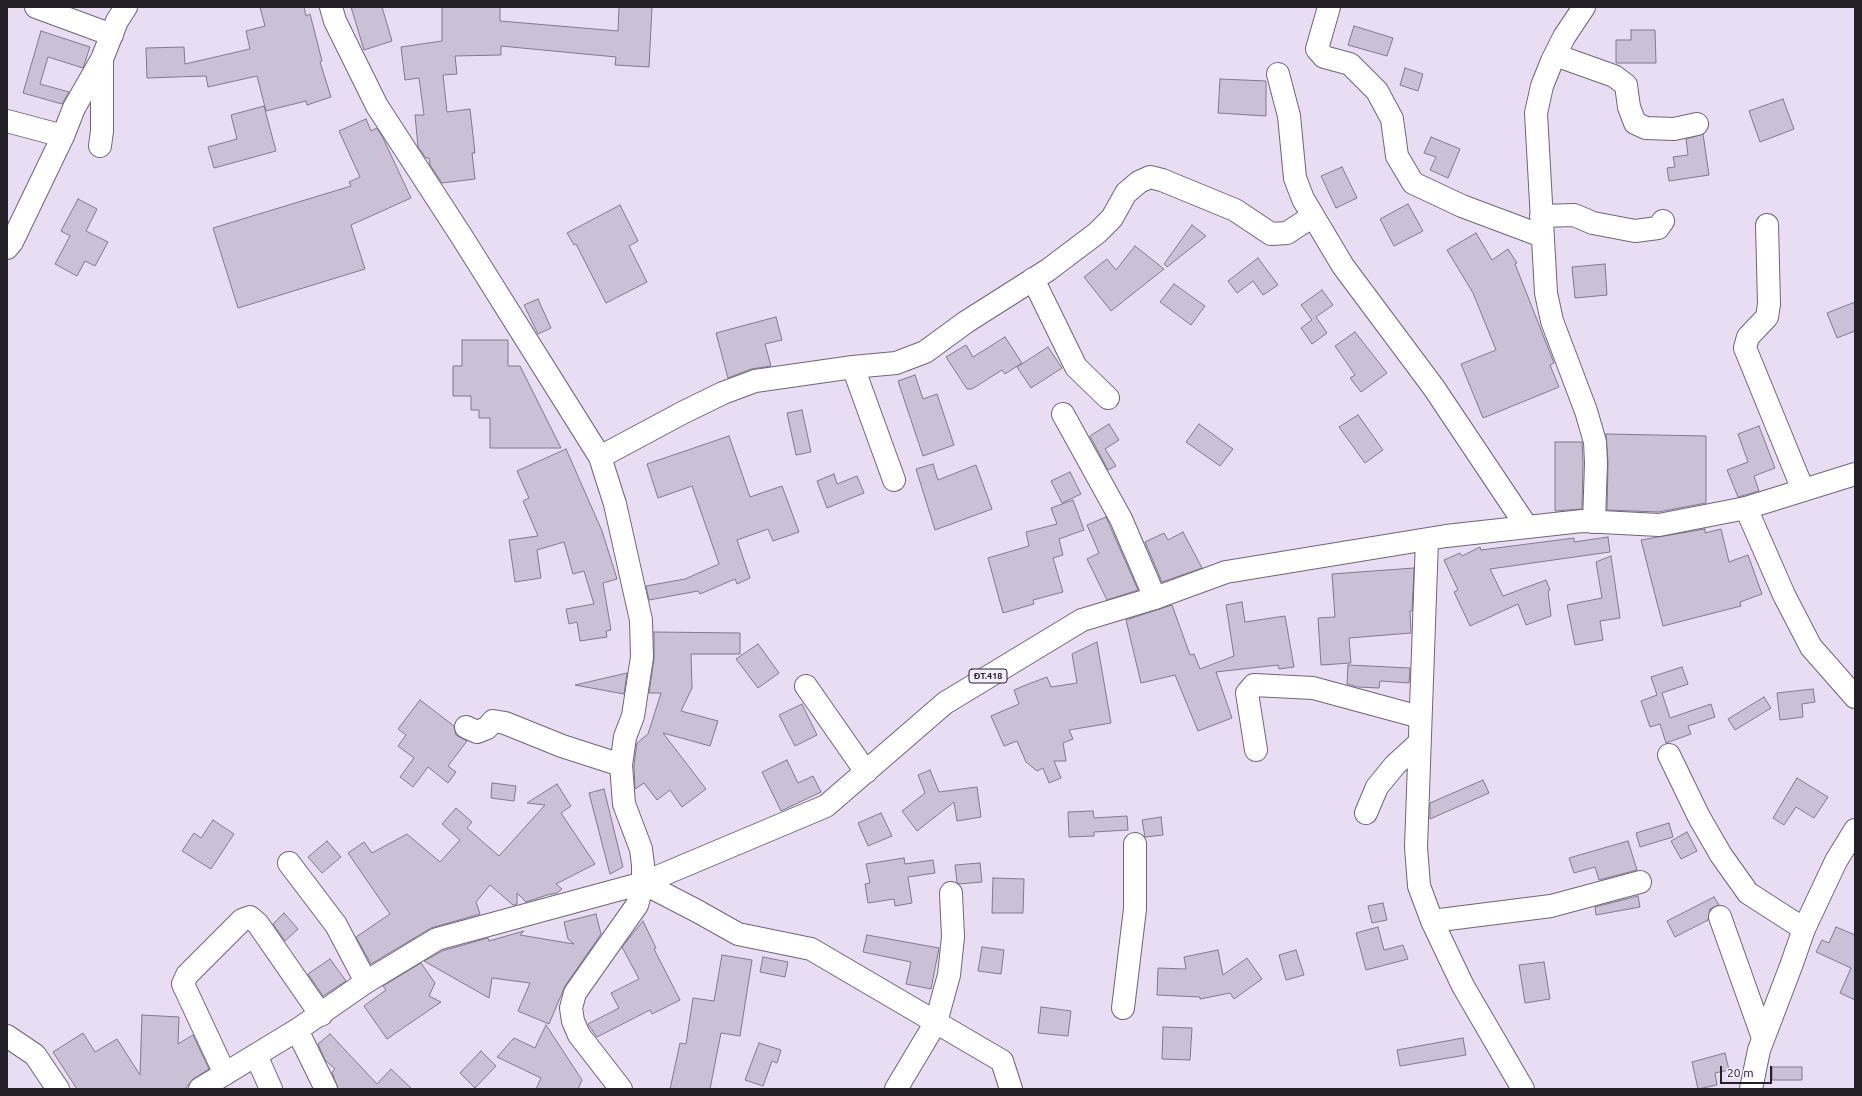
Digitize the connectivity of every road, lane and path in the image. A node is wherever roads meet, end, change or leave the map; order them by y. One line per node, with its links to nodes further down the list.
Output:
1 (36, 7): 6 (street)
2 (126, 7): 6 (street)
3 (331, 7): 23 (street)
4 (1329, 7): 17 (street)
5 (1584, 7): 7 (street)
6 (112, 35): 8 (street)
7 (1555, 56): 11 (street); 17 (street)
8 (102, 59): 12 (street); 13 (street)
9 (1278, 74): 14 (street)
10 (7, 121): 12 (street)
11 (1697, 124)
12 (63, 136): 18 (street)
13 (100, 146)
14 (1313, 216): 19 (street); 29 (street)
15 (1663, 221): 17 (street)
16 (1767, 225): 26 (street)
17 (1542, 226): 28 (street)
18 (7, 248)
19 (1033, 279): 20 (street); 21 (street)
20 (854, 367): 23 (street); 25 (street)
21 (1108, 398)
22 (1063, 414): 31 (street)
23 (600, 457): 39 (street)
24 (1855, 474): 26 (street, ĐT.418)
25 (894, 480)
26 (1803, 490): 27 (street, ĐT.418)
27 (1746, 508): 28 (street, ĐT.418); 33 (street)
28 (1594, 522): 29 (street, ĐT.418)
29 (1527, 527): 30 (street, ĐT.418)
30 (1426, 540): 31 (street, ĐT.418); 34 (street)
31 (1155, 598): 40 (street, ĐT.418)
32 (806, 686): 40 (street)
33 (1855, 697)
34 (1420, 718): 36 (street); 37 (street)
35 (466, 727): 39 (street)
36 (1419, 743): 41 (street); 49 (street)
37 (1256, 750)
38 (1669, 755): 50 (street)
39 (621, 765): 45 (street)
40 (866, 772): 45 (street, ĐT.418)
41 (1366, 813)
42 (1855, 830): 50 (street)
43 (1135, 844): 52 (street)
44 (289, 863): 51 (street)
45 (642, 882): 51 (street, ĐT.418); 54 (street); 64 (street)
46 (1640, 882): 49 (street)
47 (951, 893): 54 (street)
48 (1720, 917): 57 (street)
49 (1432, 920): 67 (street)
50 (1804, 928): 57 (street)
51 (366, 982): 53 (street, ĐT.418)
52 (1123, 1008)
53 (321, 1015): 55 (street, ĐT.418); 59 (street)
54 (936, 1022): 65 (street); 66 (street)
55 (297, 1030): 58 (street, ĐT.418); 63 (street)
56 (7, 1036): 60 (street)
57 (1763, 1038): 68 (street)
58 (256, 1055): 59 (street, ĐT.418); 62 (street)
59 (225, 1074): 61 (street, ĐT.418)
60 (58, 1089)
61 (200, 1089)
62 (271, 1089)
63 (326, 1089)
64 (621, 1089)
65 (896, 1089)
66 (1011, 1089)
67 (1523, 1089)
68 (1751, 1089)

